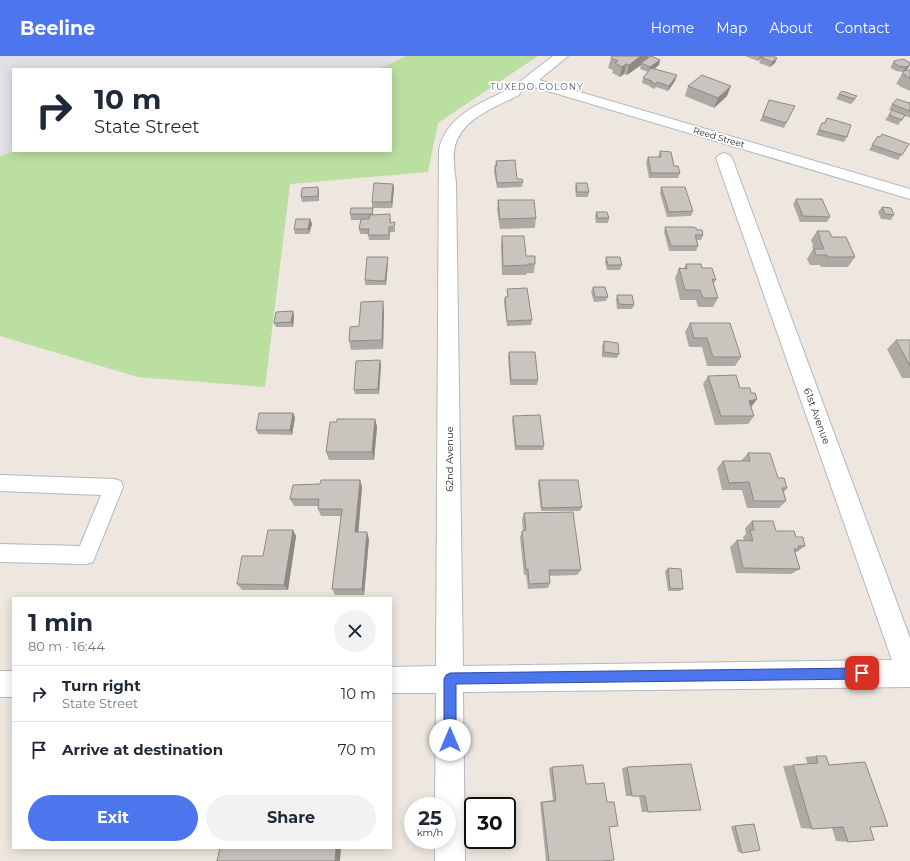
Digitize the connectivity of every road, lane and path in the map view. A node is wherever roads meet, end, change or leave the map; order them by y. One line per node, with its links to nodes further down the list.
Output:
1 (561, 56): 2 (street, 62nd Avenue)
2 (522, 86): 4 (street, Reed Street); 8 (street, 62nd Avenue)
3 (724, 158): 7 (street, 61st Avenue)
4 (910, 194)
5 (0, 484): 6 (lane)
6 (0, 553)
7 (910, 673): 8 (street)
8 (450, 679): 9 (street); 12 (street, 62nd Avenue)
9 (392, 680)
10 (0, 684): 11 (street)
11 (12, 684)
12 (450, 861)

